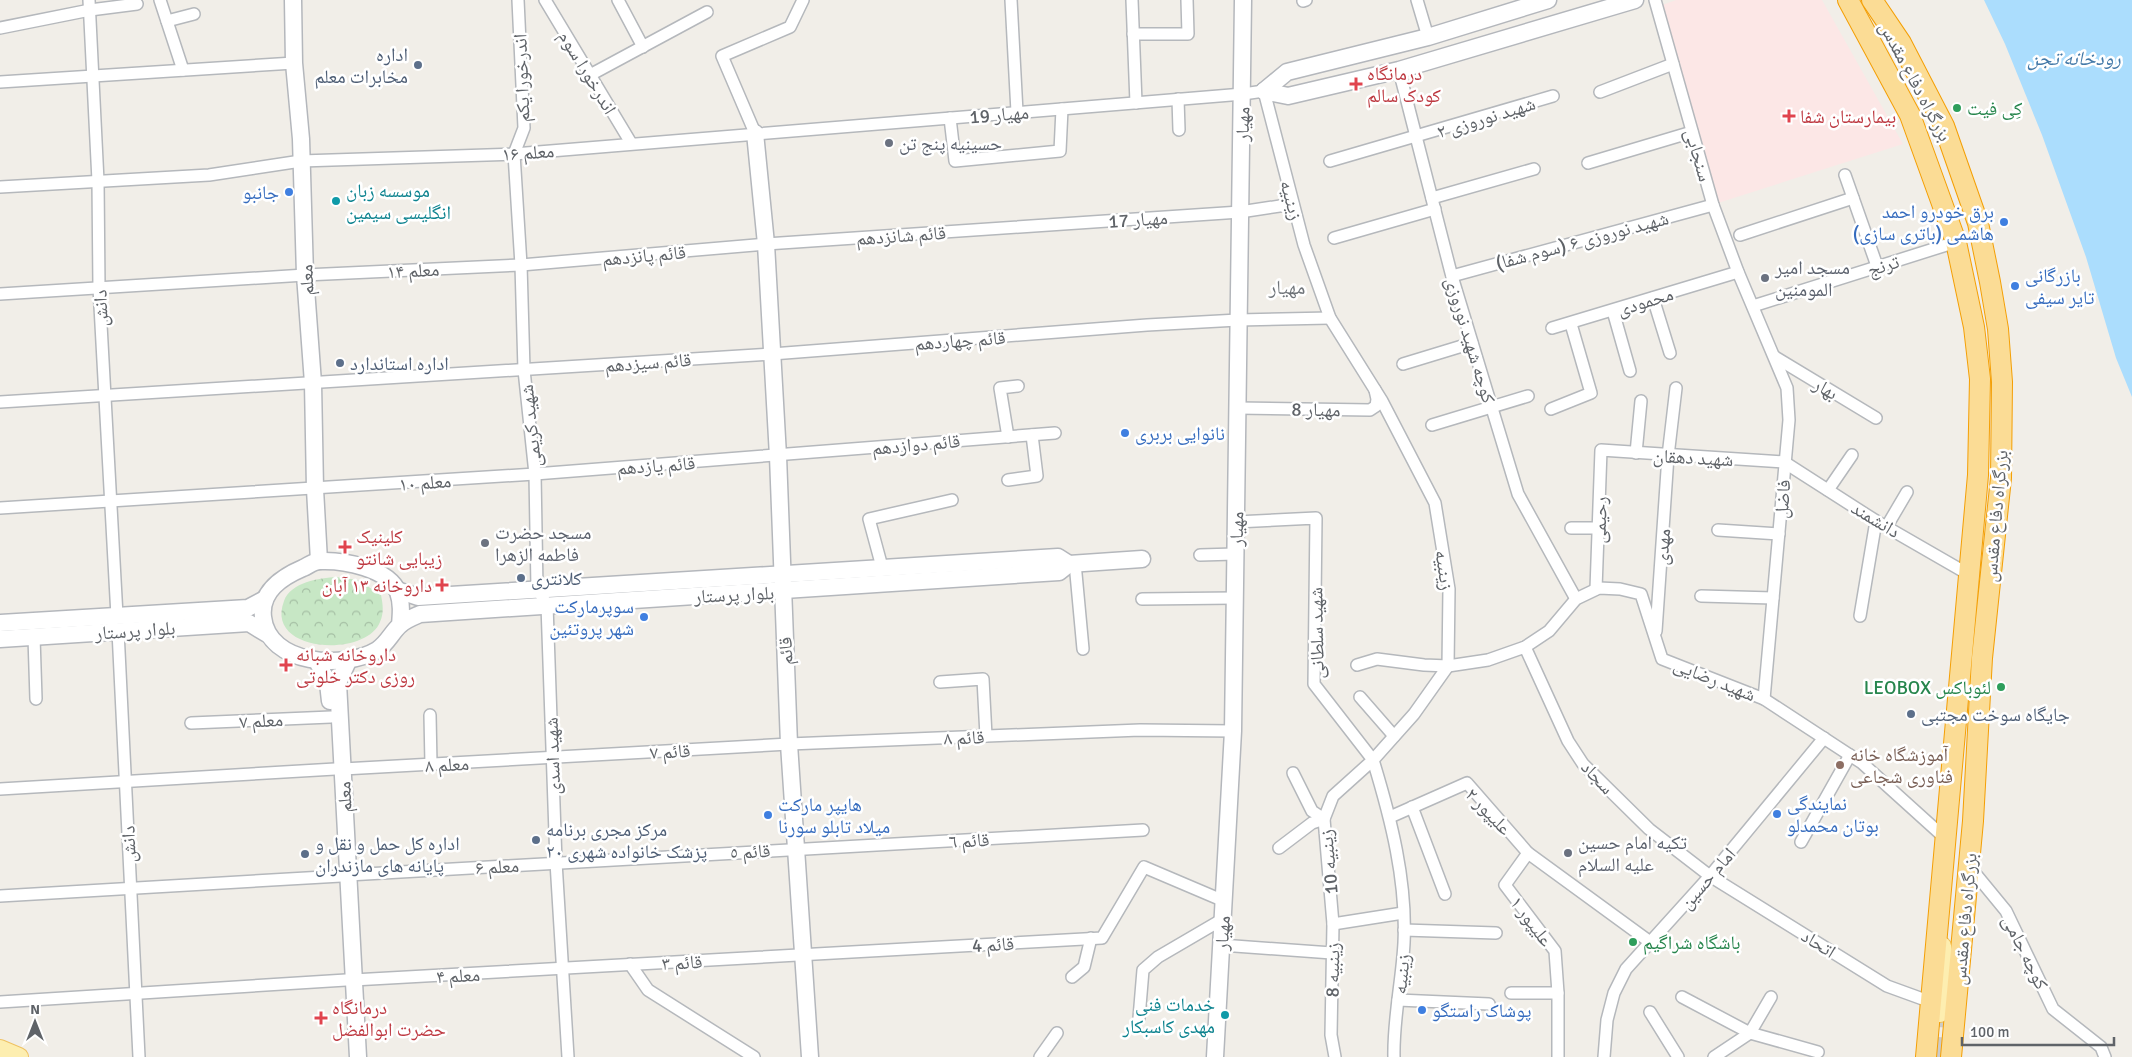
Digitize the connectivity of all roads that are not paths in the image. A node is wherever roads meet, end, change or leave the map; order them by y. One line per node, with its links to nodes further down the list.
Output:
1 (160, 0): 21 (street)
2 (293, 0): 26 (street, معلم)
3 (518, 0): 47 (street, اندرخورا یکم)
4 (545, 0): 30 (street, اندرخورا سوم)
5 (618, 0): 25 (street)
6 (803, 0): 44 (street)
7 (1011, 0): 40 (street)
8 (1132, 0): 23 (street)
9 (1187, 0): 23 (street)
10 (1243, 0): 35 (street, مهیار)
11 (1417, 0): 24 (street)
12 (1635, 0): 29 (street)
13 (1655, 0): 27 (street, سنجابی)
14 (1872, 0): 186 (highway, بزرگراه دفاع مقدس)
15 (1542, 1): 24 (street)
16 (1850, 2): 63 (highway, بزرگراه دفاع مقدس)
17 (137, 4): 18 (street)
18 (89, 5): 22 (street); 31 (street, دانش)
19 (707, 12): 25 (street)
20 (194, 14): 21 (street)
21 (167, 21): 28 (street)
22 (0, 28)
23 (1133, 34): 38 (street)
24 (1428, 37): 33 (street)
25 (643, 47): 30 (street)
26 (294, 64): 28 (street); 48 (street, معلم)
27 (1673, 64): 34 (street); 43 (street, سنجابی)
28 (183, 70): 31 (street)
29 (1399, 70): 33 (street); 45 (street, کوچه شهید نوروزی)
30 (590, 75): 46 (street, اندرخورا سوم)
31 (93, 76): 32 (street); 53 (street, دانش)
32 (0, 82)
33 (1264, 90): 35 (street, مهیار 19); 56 (street, زینبیه)
34 (1600, 92)
35 (1243, 94): 37 (street, مهیار 19); 59 (street, مهیار)
36 (1553, 96): 45 (street, شهید نوروزی ۲)
37 (1178, 99): 38 (street, مهیار 19); 42 (street)
38 (1136, 103): 39 (street, مهیار 19)
39 (1062, 109): 40 (street, مهیار 19); 41 (street)
40 (1017, 112): 41 (street, مهیار 19)
41 (950, 118): 44 (street, مهیار 19)
42 (1179, 130)
43 (1692, 132): 50 (street); 58 (street, سنجابی)
44 (755, 133): 46 (street, معلم ۱۶); 64 (street, قائم)
45 (1418, 137): 49 (street, شهید نوروزی ۲); 57 (street, کوچه شهید نوروزی)
46 (631, 143): 47 (street, معلم ۱۶)
47 (514, 154): 48 (street, معلم ۱۶); 65 (street, شهید کریمی)
48 (301, 161): 53 (street, معلم ۱۶); 68 (street, معلم)
49 (1330, 161)
50 (1588, 163)
51 (1534, 169): 57 (street)
52 (1845, 175): 55 (street)
53 (98, 181): 54 (street, معلم ۱۶); 70 (street, دانش)
54 (0, 187)
55 (1853, 198): 61 (street); 66 (street)
56 (1293, 204): 59 (street, مهیار 17); 75 (street, زینبیه)
57 (1434, 204): 62 (street); 69 (street, کوچه شهید نوروزی)
58 (1713, 204): 67 (street, سنجابی); 69 (street, شهید نوروزی ۶ (سوم شفا))
59 (1240, 212): 60 (street, مهیار 17); 76 (street, مهیار)
60 (1035, 226): 64 (street, قائم شانزدهم)
61 (1740, 235)
62 (1334, 238)
63 (1956, 242): 66 (street, ترنج); 130 (highway, بزرگراه دفاع مقدس)
64 (766, 244): 65 (street, قائم پانزدهم); 81 (street, قائم)
65 (522, 265): 68 (street, معلم ۱۴); 84 (street, شهید کریمی)
66 (1877, 266): 73 (street, ترنج)
67 (1738, 272): 72 (street, محمودی); 73 (street, سنجابی)
68 (305, 275): 70 (street, معلم ۱۴); 86 (street, معلم)
69 (1452, 276): 79 (street, کوچه شهید نوروزی)
70 (99, 288): 71 (street, معلم ۱۴); 90 (street, دانش)
71 (0, 294)
72 (1653, 298): 74 (street, محمودی); 80 (street)
73 (1752, 306): 82 (street, فاضل)
74 (1613, 311): 77 (street, محمودی); 85 (street)
75 (1330, 318): 76 (street, قائم چهاردهم); 89 (street, زینبیه)
76 (1238, 320): 81 (street, قائم چهاردهم); 95 (street, مهیار)
77 (1571, 324): 78 (street, محمودی); 96 (street)
78 (1552, 328)
79 (1472, 343): 83 (street); 94 (street, کوچه شهید نوروزی)
80 (1670, 353)
81 (772, 354): 84 (street, قائم سیزدهم); 105 (street, قائم)
82 (1775, 357): 97 (street, بهار); 107 (street, فاضل)
83 (1403, 364)
84 (524, 370): 86 (street, قائم سیزدهم); 108 (street, شهید کریمی)
85 (1630, 371)
86 (313, 383): 90 (street, قائم سیزدهم); 110 (street, معلم)
87 (1018, 386): 101 (street)
88 (1676, 388): 106 (street, مهدی)
89 (1375, 389): 95 (street, مهیار 8); 155 (street, زینبیه)
90 (104, 396): 93 (street, قائم سیزدهم); 114 (street, دانش)
91 (1528, 396): 94 (street)
92 (1641, 401): 103 (street)
93 (4, 402)
94 (1492, 407): 98 (street); 140 (street, کوچه شهید نوروزی)
95 (1237, 408): 117 (street, مهیار)
96 (1551, 409)
97 (1876, 418)
98 (1432, 425)
99 (1055, 433): 100 (street, قائم دوازدهم)
100 (1032, 435): 101 (street, قائم دوازدهم); 109 (street)
101 (1008, 437): 105 (street, قائم دوازدهم)
102 (1601, 450): 103 (street, شهید دهقان); 120 (street, رحیمی)
103 (1636, 453): 106 (street, شهید دهقان)
104 (1852, 455): 111 (street)
105 (778, 456): 108 (street, قائم یازدهم); 129 (street, قائم)
106 (1668, 456): 107 (street, شهید دهقان); 148 (street, مهدی)
107 (1784, 462): 111 (street, دانشمند); 122 (street, فاضل)
108 (535, 474): 110 (street, معلم ١٠); 131 (street, شهید کریمی)
109 (1008, 480)
110 (315, 489): 114 (street, معلم ١٠); 126 (street, معلم)
111 (1828, 490): 116 (street, دانشمند)
112 (1907, 492): 118 (street)
113 (952, 500): 128 (street)
114 (111, 502): 115 (street, معلم ١٠); 144 (street, دانش)
115 (5, 508)
116 (1876, 520): 118 (street, دانشمند); 142 (street)
117 (1236, 522): 123 (street, مهیار); 170 (street, شهید سلطانی)
118 (1888, 526): 130 (street, دانشمند)
119 (1571, 528): 120 (street)
120 (1599, 528): 132 (street, رحیمی)
121 (1718, 530): 122 (street)
122 (1779, 534): 137 (street, فاضل)
123 (1236, 554): 124 (street); 136 (street, مهیار)
124 (1200, 555)
125 (1142, 559): 127 (street, بلوار پرستار)
126 (319, 561): 133 (street); 138 (street)
127 (1072, 563): 128 (street, بلوار پرستار); 134 (street, بلوار پرستار); 151 (street)
128 (882, 567): 129 (street, بلوار پرستار)
129 (781, 573): 131 (street, بلوار پرستار); 134 (street, قائم)
130 (1968, 574): 180 (highway, بزرگراه دفاع مقدس)
131 (537, 588): 133 (street, بلوار پرستار); 141 (street)
132 (1596, 589): 140 (street, شهید رضایی); 148 (street, شهید رضایی)
133 (397, 590): 145 (street)
134 (782, 591): 141 (street, بلوار پرستار); 167 (street, قائم)
135 (1701, 596): 137 (street)
136 (1235, 598): 139 (street); 163 (street, مهیار)
137 (1773, 598): 159 (street, فاضل)
138 (265, 599): 144 (street, بلوار پرستار); 146 (street)
139 (1142, 599)
140 (1576, 599): 150 (street, شهید رضایی)
141 (547, 605): 145 (street, بلوار پرستار); 169 (street, شهید اسدی)
142 (1860, 616)
143 (0, 623): 144 (street, بلوار پرستار)
144 (118, 624): 146 (street, بلوار پرستار); 147 (street, بلوار پرستار); 174 (street, دانش)
145 (400, 625): 152 (street)
146 (267, 634): 153 (street)
147 (34, 636): 149 (street, بلوار پرستار); 158 (street)
148 (1655, 638): 159 (street, شهید رضایی)
149 (0, 639)
150 (1524, 646): 155 (street, شهید رضایی); 188 (street, سجاد)
151 (1083, 649)
152 (349, 659): 153 (street); 172 (street, معلم)
153 (317, 660): 161 (street, معلم)
154 (1357, 665): 155 (street)
155 (1448, 666): 165 (street)
156 (940, 682): 164 (street)
157 (1360, 697): 165 (street)
158 (36, 699)
159 (1764, 699): 166 (street, شهید رضایی)
160 (430, 715): 171 (street)
161 (331, 716): 162 (street, معلم ٧); 172 (street, معلم)
162 (191, 723)
163 (1233, 731): 164 (street, قائم ٨); 192 (street, مهیار)
164 (986, 736): 167 (street, قائم ٨)
165 (1394, 736): 170 (street)
166 (1824, 738): 168 (street, شهید رضایی); 188 (street, امام حسین)
167 (789, 744): 169 (street, قائم ٧); 183 (street, قائم)
168 (1850, 755): 180 (street, شهید رضایی); 181 (street)
169 (552, 758): 171 (street, معلم ۸); 185 (street, شهید اسدی)
170 (1372, 760): 177 (street, زینبیه); 178 (street, زینبیه 10)
171 (431, 764): 172 (street, معلم ۸)
172 (339, 769): 174 (street, معلم ۸); 187 (street, معلم)
173 (1293, 772): 178 (street)
174 (126, 781): 175 (street, معلم ۸); 189 (street, دانش)
175 (0, 789)
176 (1412, 807): 177 (street, علیپور ۲); 184 (street, علیپور ۲); 190 (street)
177 (1390, 817): 193 (street, زینبیه)
178 (1324, 819): 182 (street); 195 (street, زینبیه 10)
179 (1143, 830): 183 (street, قائم ٦)
180 (1945, 838): 215 (highway, بزرگراه دفاع مقدس)
181 (1801, 842)
182 (1279, 848)
183 (795, 849): 185 (street, قائم ٥); 202 (street, قائم)
184 (1528, 853): 199 (street); 209 (street, علیپور ۱)
185 (556, 862): 187 (street, معلم ۶); 204 (street, شهید اسدی)
186 (1969, 865): 239 (highway, بزرگراه دفاع مقدس); 240 (street, کوچه جامی)
187 (345, 875): 189 (street, معلم ۶); 206 (street, معلم)
188 (1710, 876): 199 (street, امام حسین); 215 (street, اتحاد)
189 (130, 888): 191 (street, معلم ۶); 207 (street, دانش)
190 (1445, 894)
191 (0, 896)
192 (1224, 901): 194 (street, مهیار); 198 (street, قائم 4)
193 (1403, 913): 195 (street, زینبیه 8); 196 (street, زینبیه)
194 (1223, 919): 200 (street, مهیار); 217 (street)
195 (1333, 924): 201 (street, زینبیه 8)
196 (1404, 930): 197 (street); 212 (street, زینبیه)
197 (1496, 932)
198 (1090, 938): 202 (street, قائم 4); 205 (street)
199 (1650, 942): 235 (street, امام حسین)
200 (1221, 945): 201 (street); 230 (street, مهیار)
201 (1332, 953): 231 (street, زینبیه 8)
202 (802, 956): 203 (street, قائم ٣); 228 (street, قائم)
203 (630, 964): 204 (street, قائم ٣); 227 (street)
204 (563, 970): 206 (street, معلم ۴); 226 (street, شهید اسدی)
205 (1072, 977)
206 (349, 980): 207 (street, معلم ۴); 224 (street, معلم); 225 (street, معلم)
207 (135, 993): 213 (street, معلم ۴); 223 (street, دانش)
208 (1511, 993): 209 (street)
209 (1558, 993): 234 (street, علیپور ۱)
210 (1682, 997): 219 (street)
211 (1771, 997): 219 (street)
212 (1398, 1000): 214 (street); 232 (street, زینبیه)
213 (0, 1002)
214 (1489, 1004)
215 (1936, 1008): 238 (highway, بزرگراه دفاع مقدس)
216 (1650, 1012): 236 (street)
217 (1139, 1018)
218 (1057, 1033): 229 (street)
219 (1750, 1033): 221 (street); 237 (street)
220 (0, 1048): 222 (main road)
221 (1818, 1052)
222 (19, 1057)
223 (139, 1057)
224 (349, 1057)
225 (358, 1057)
226 (568, 1057)
227 (754, 1057)
228 (810, 1057)
229 (1040, 1057)
230 (1215, 1057)
231 (1335, 1057)
232 (1394, 1057)
233 (1553, 1057): 234 (street)
234 (1558, 1057)
235 (1604, 1057)
236 (1678, 1057)
237 (1714, 1057)
238 (1926, 1057)
239 (1951, 1057)
240 (2105, 1057)

